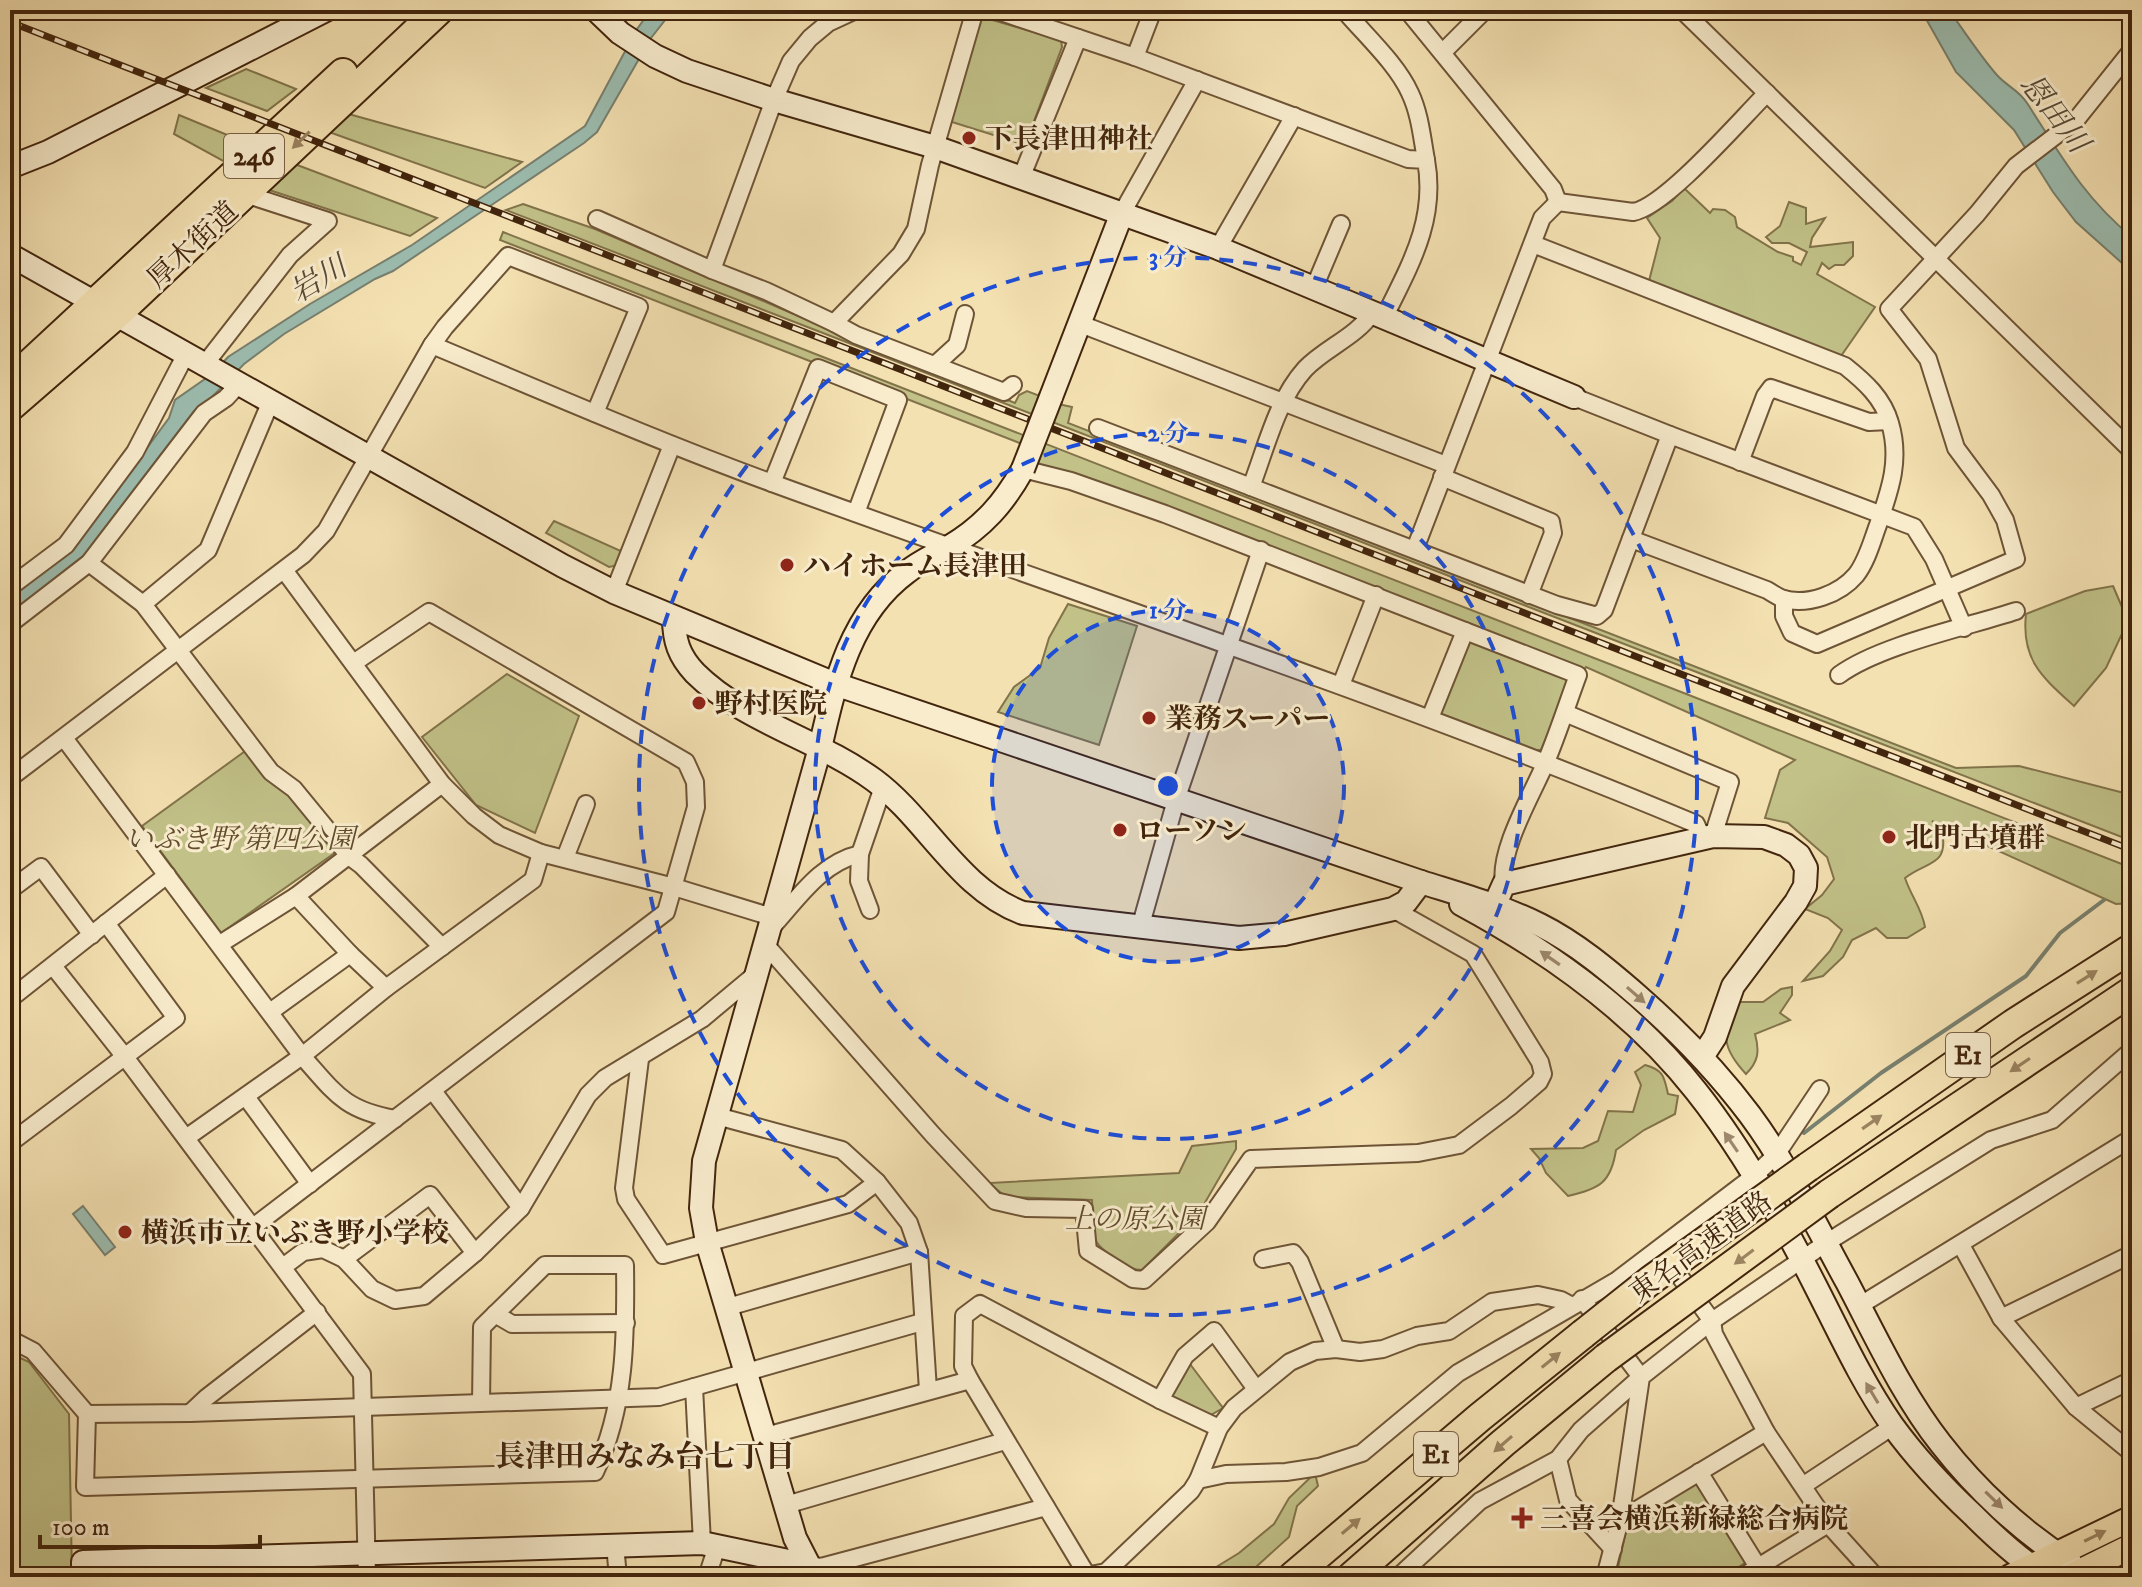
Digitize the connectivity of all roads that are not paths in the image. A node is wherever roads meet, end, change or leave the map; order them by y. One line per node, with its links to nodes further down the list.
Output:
1 (326, 10): 23 (street)
2 (411, 10): 36 (highway, 厚木街道 / 246)
3 (439, 10): 25 (highway, 厚木街道 / 246, one-way to 25)
4 (596, 10): 19 (street)
5 (855, 10): 19 (street)
6 (975, 10): 21 (street)
7 (995, 10): 13 (street)
8 (1153, 10): 16 (street)
9 (1344, 10): 22 (street)
10 (1407, 10): 15 (street)
11 (1485, 10): 15 (street)
12 (1682, 10): 18 (street)
13 (1078, 38): 16 (street); 24 (street)
14 (2132, 50): 33 (street)
15 (1443, 52): 26 (street)
16 (1135, 57): 17 (street)
17 (1197, 80): 20 (street); 27 (street)
18 (1767, 93): 26 (street); 33 (street)
19 (774, 100): 21 (street); 34 (street)
20 (1294, 116): 22 (street); 31 (street)
21 (935, 147): 24 (street); 39 (street)
22 (1426, 160): 38 (street)
23 (10, 167)
24 (1021, 178): 27 (street)
25 (245, 194): 36 (highway, 厚木街道 / 246); 43 (street)
26 (1558, 202): 30 (street)
27 (1122, 213): 31 (street); 40 (street)
28 (597, 219): 34 (street)
29 (1341, 224): 35 (street)
30 (1533, 244): 42 (street); 53 (street)
31 (1218, 248): 35 (street)
32 (10, 255): 36 (street)
33 (1935, 258): 57 (street); 73 (street)
34 (712, 270): 39 (street)
35 (1314, 288): 38 (street)
36 (107, 309): 43 (street); 45 (highway, 厚木街道 / 246); 51 (highway, 厚木街道 / 246)
37 (965, 314): 44 (street)
38 (1378, 315): 42 (street); 50 (street)
39 (834, 323): 44 (street)
40 (1078, 323): 50 (street); 60 (street, bridge)
41 (432, 345): 52 (street); 52 (street); 58 (street)
42 (1487, 360): 48 (street); 61 (street)
43 (200, 361): 46 (street); 72 (street)
44 (935, 365): 47 (street)
45 (10, 382)
46 (238, 383): 49 (street); 70 (street)
47 (1013, 385)
48 (1574, 397): 55 (street)
49 (271, 401): 58 (street); 78 (street)
50 (1283, 403): 61 (street); 63 (street)
51 (10, 407)
52 (595, 413): 56 (street)
53 (1889, 421): 59 (street); 65 (street)
54 (1098, 428): 63 (street)
55 (1670, 435): 59 (street); 66 (street)
56 (672, 445): 62 (street); 74 (street)
57 (2132, 451)
58 (369, 455): 71 (street); 74 (street)
59 (1740, 462): 65 (street)
60 (1023, 469): 67 (street); 69 (street)
61 (1444, 471): 68 (street); 76 (street)
62 (772, 483): 64 (street); 64 (street)
63 (1251, 487): 68 (street)
64 (856, 513): 67 (street)
65 (1881, 515): 73 (street); 77 (street)
66 (1631, 539): 76 (street); 77 (street)
67 (951, 546): 84 (street); 88 (street)
68 (1415, 549): 76 (street)
69 (1261, 550): 75 (street); 84 (street)
70 (89, 563): 78 (street); 81 (street)
71 (284, 570): 85 (street); 86 (street)
72 (10, 587)
73 (1947, 590): 77 (street); 82 (street)
74 (614, 592): 80 (street)
75 (1376, 595): 83 (street); 89 (street)
76 (1529, 595)
77 (1784, 599)
78 (143, 604): 85 (street)
79 (2016, 611): 82 (street)
80 (674, 618): 88 (street); 93 (street)
81 (10, 624)
82 (1964, 628): 87 (street)
83 (1465, 631): 90 (street); 91 (street)
84 (1229, 644): 89 (street); 98 (street)
85 (178, 650): 92 (street); 103 (street)
86 (355, 662): 96 (street); 107 (street)
87 (1839, 675)
88 (835, 684): 93 (street); 98 (street)
89 (1341, 685): 91 (street)
90 (1565, 713): 94 (street); 100 (street)
91 (1430, 718): 94 (street)
92 (64, 738): 95 (street); 105 (street)
93 (820, 748): 97 (street); 115 (street)
94 (1546, 762): 100 (street); 109 (street)
95 (10, 778)
96 (442, 784): 101 (street); 103 (street)
97 (883, 787): 102 (street); 114 (street)
98 (1176, 800): 106 (street); 114 (street)
99 (586, 804): 104 (street)
100 (1707, 836): 109 (street); 130 (street)
101 (541, 853): 104 (street); 118 (street)
102 (860, 854): 112 (street); 115 (street)
103 (349, 856): 110 (street); 118 (street)
104 (565, 858): 107 (street)
105 (167, 875): 113 (street); 117 (street)
106 (1421, 882): 109 (street); 111 (street); 141 (street, one-way to 106)
107 (674, 887): 115 (street); 133 (street)
108 (10, 890): 116 (street)
109 (1500, 894): 130 (street, one-way to 130)
110 (296, 896): 117 (street); 120 (street)
111 (1393, 909): 114 (street); 115 (street)
112 (870, 910)
113 (106, 923): 116 (street); 129 (street)
114 (1140, 928)
115 (769, 930): 122 (street)
116 (92, 935): 121 (street)
117 (220, 944): 126 (street)
118 (442, 947): 123 (street)
119 (2132, 948): 214 (highway, 東名高速道路 / E1, one-way to 119, bridge)
120 (350, 954): 123 (street); 126 (street)
121 (53, 966): 125 (street); 129 (street)
122 (756, 974): 131 (street); 135 (street)
123 (386, 988): 128 (street)
124 (2132, 991): 215 (highway, 東名高速道路 / E1, one-way to 215, bridge)
125 (10, 999)
126 (270, 1012): 128 (street)
127 (2132, 1050): 147 (street)
128 (302, 1056): 134 (street); 136 (street)
129 (125, 1057): 137 (street); 139 (street)
130 (1702, 1057): 140 (street)
131 (640, 1059): 144 (street); 146 (street)
132 (1820, 1089): 140 (street)
133 (433, 1091): 136 (street); 144 (street)
134 (246, 1097): 137 (street); 143 (street)
135 (717, 1116): 142 (street); 146 (street)
136 (395, 1119): 143 (street)
137 (186, 1138): 145 (street)
138 (2132, 1138): 148 (street)
139 (10, 1143)
140 (1776, 1155): 141 (street); 147 (street)
141 (1754, 1176): 149 (street); 155 (street)
142 (877, 1182): 146 (street); 150 (street)
143 (310, 1184): 145 (street)
144 (521, 1208): 151 (street)
145 (253, 1227): 156 (street)
146 (707, 1242): 159 (street)
147 (1826, 1243): 155 (street); 158 (street)
148 (1961, 1245): 158 (street); 162 (street)
149 (1660, 1249): 157 (street); 163 (street)
150 (919, 1252): 159 (street); 164 (street)
151 (475, 1253): 153 (street); 153 (street)
152 (2132, 1254): 162 (street)
153 (344, 1259): 156 (street)
154 (1263, 1259): 167 (street)
155 (1801, 1259): 163 (street); 182 (street, one-way to 155)
156 (283, 1267): 160 (street)
157 (1577, 1303): 167 (street); 169 (street); 191 (street)
158 (1859, 1306): 202 (street, one-way to 202)
159 (728, 1307): 168 (street)
160 (317, 1312): 178 (street); 180 (street)
161 (495, 1314): 165 (street); 165 (street); 177 (street)
162 (2001, 1318): 179 (street)
163 (1712, 1321): 169 (street); 184 (street)
164 (922, 1322): 168 (street); 174 (street)
165 (626, 1323): 175 (street)
166 (10, 1339): 181 (street)
167 (1336, 1349): 173 (street)
168 (747, 1370): 172 (street); 185 (street)
169 (1641, 1377): 188 (street); 196 (street)
170 (970, 1380): 174 (street); 176 (street); 186 (street)
171 (2132, 1380): 179 (street)
172 (694, 1387): 175 (street); 199 (street)
173 (1256, 1389): 176 (street); 183 (street)
174 (928, 1390): 185 (street)
175 (620, 1399): 177 (street); 190 (street)
176 (1160, 1400): 183 (street)
177 (481, 1403): 178 (street)
178 (363, 1405): 180 (street); 190 (street)
179 (2076, 1407): 187 (street)
180 (190, 1413): 181 (street)
181 (87, 1414): 190 (street)
182 (1893, 1426): 192 (street); 207 (street)
183 (1219, 1428): 191 (street)
184 (1766, 1432): 189 (street); 192 (street)
185 (766, 1436): 193 (street)
186 (1005, 1441): 193 (street); 194 (street)
187 (2132, 1453)
188 (1558, 1459): 201 (street); 216 (street)
189 (1699, 1472): 196 (street); 204 (street)
190 (364, 1478): 203 (street)
191 (1198, 1480): 208 (street)
192 (1804, 1485): 197 (street)
193 (786, 1505): 206 (street)
194 (1046, 1507): 206 (street); 210 (street)
195 (2132, 1518): 202 (main road, one-way to 195)
196 (1620, 1520): 201 (street)
197 (1828, 1524): 204 (street); 219 (street)
198 (602, 1541): 199 (street); 203 (street); 212 (street)
199 (709, 1545): 206 (street); 213 (street)
200 (2132, 1546): 209 (main road)
201 (1613, 1549): 217 (street)
202 (2058, 1554): 207 (main road); 209 (street)
203 (367, 1566): 205 (street)
204 (1758, 1567): 218 (street)
205 (166, 1568): 211 (street)
206 (811, 1571)
207 (2029, 1574)
208 (1106, 1575): 210 (street)
209 (2083, 1575)
210 (1083, 1576)
211 (83, 1577)
212 (618, 1577)
213 (707, 1577)
214 (1292, 1577)
215 (1351, 1577)
216 (1398, 1577)
217 (1605, 1577)
218 (1742, 1577)
219 (1876, 1577)

